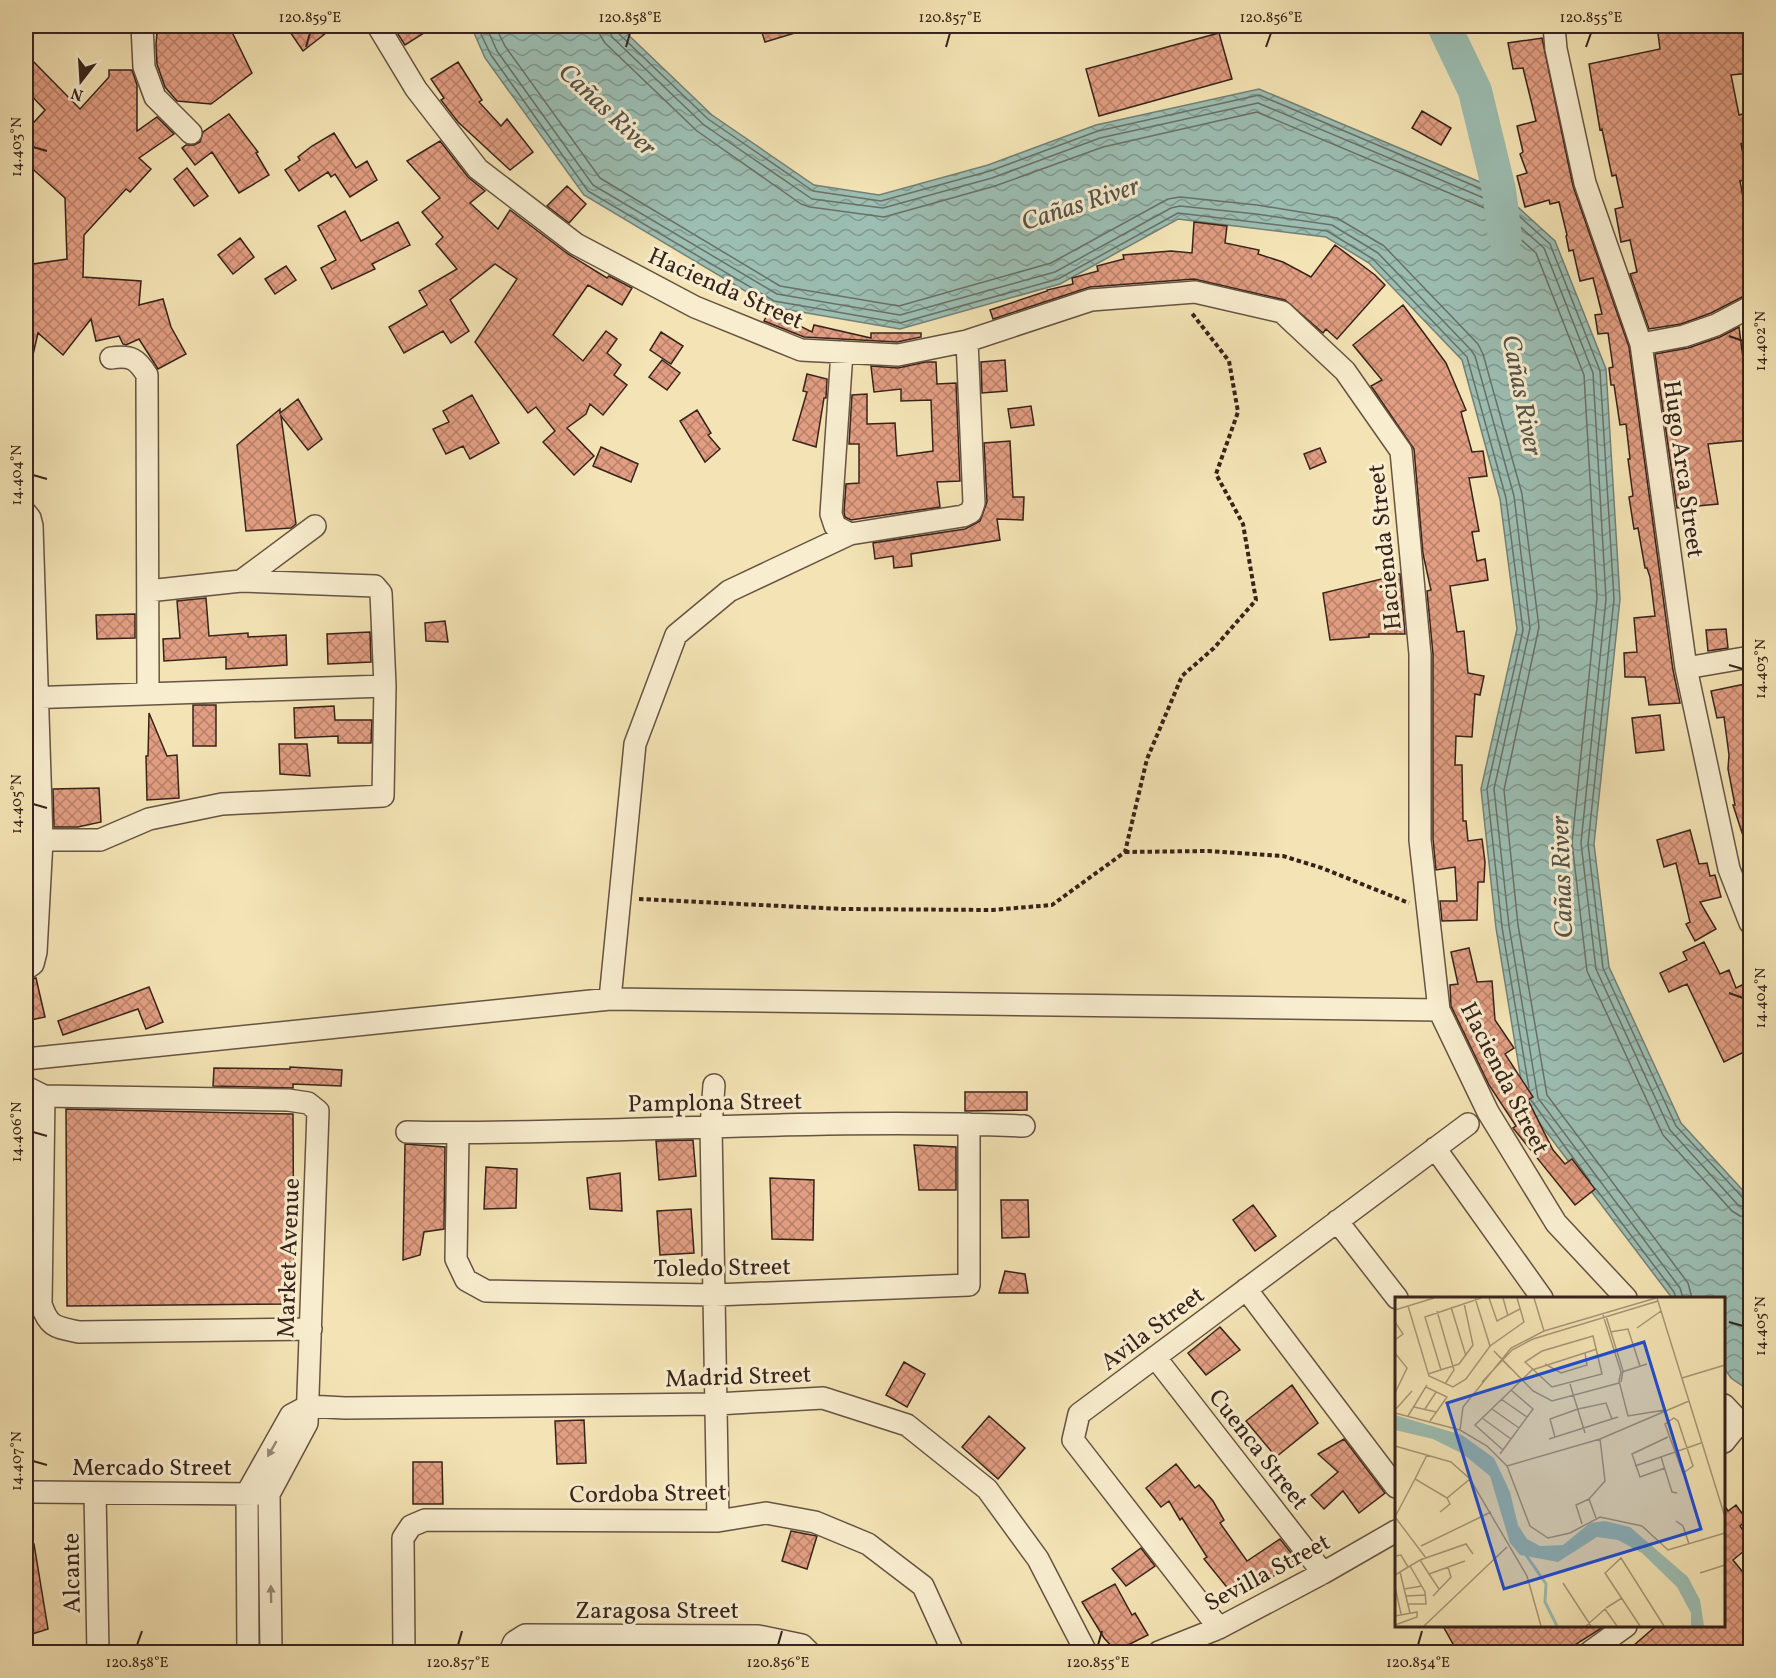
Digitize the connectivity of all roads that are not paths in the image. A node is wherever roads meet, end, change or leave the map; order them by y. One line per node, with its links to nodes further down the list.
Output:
1 (142, 26): 4 (street)
2 (378, 26): 8 (street, Hacienda Street)
3 (1554, 26): 7 (street, Hugo Arca Street)
4 (191, 133)
5 (1750, 307): 7 (street)
6 (967, 341): 8 (street, Hacienda Street); 12 (street); 24 (street, Hacienda Street)
7 (1641, 344): 16 (street, Hugo Arca Street)
8 (842, 352): 12 (street)
9 (111, 358): 14 (street)
10 (26, 513): 19 (street)
11 (315, 526): 13 (street)
12 (850, 534): 23 (street)
13 (241, 581): 14 (street); 17 (street)
14 (148, 591): 18 (street)
15 (1750, 657): 16 (street)
16 (1686, 668): 21 (street, Hugo Arca Street)
17 (386, 686): 18 (street); 20 (street)
18 (148, 692): 19 (street)
19 (31, 698): 20 (street)
20 (42, 840): 22 (street)
21 (1750, 923)
22 (26, 969)
23 (610, 999): 24 (street); 25 (street)
24 (1439, 1011): 40 (street, Hacienda Street)
25 (26, 1059)
26 (714, 1085): 31 (street)
27 (35, 1092): 41 (street); 41 (street, Market Avenue)
28 (969, 1124): 30 (street, Pamplona Street); 31 (street, Pamplona Street); 37 (street, Toledo Street)
29 (1468, 1124): 34 (street, Avila Street)
30 (1024, 1126)
31 (711, 1127): 33 (street, Pamplona Street); 37 (street)
32 (408, 1132): 33 (street, Pamplona Street)
33 (458, 1134): 37 (street, Toledo Street)
34 (1435, 1148): 35 (street, Avila Street); 39 (street)
35 (1336, 1221): 36 (street, Avila Street); 38 (street)
36 (1246, 1289): 42 (street, Avila Street); 48 (street)
37 (715, 1295): 43 (street)
38 (1395, 1297)
39 (1541, 1297)
40 (1624, 1297)
41 (311, 1329): 44 (street, Market Avenue)
42 (1155, 1357): 55 (street, Cuenca Street); 57 (street, Avila Street)
43 (717, 1404): 44 (street, Madrid Street); 53 (street); 65 (street, Madrid Street)
44 (308, 1406): 51 (street, one-way to 51); 52 (street, Market Avenue)
45 (1725, 1406): 46 (street)
46 (1745, 1426): 47 (street)
47 (1725, 1441)
48 (1395, 1486)
49 (34, 1492): 50 (street, Mercado Street)
50 (95, 1493): 51 (street, Mercado Street); 58 (street, Alcante)
51 (246, 1493): 52 (street, Mercado Street); 59 (street)
52 (269, 1494): 60 (street, Market Avenue, one-way to 52)
53 (718, 1521): 61 (street, Cordoba Street); 64 (street, Cordoba Street)
54 (1395, 1532): 55 (street, Sevilla Street)
55 (1323, 1573): 57 (street, Sevilla Street)
56 (1625, 1627): 67 (street)
57 (1219, 1628): 66 (street, Sevilla Street)
58 (98, 1653)
59 (248, 1653)
60 (271, 1653)
61 (404, 1653)
62 (510, 1653): 63 (street, Zaragosa Street)
63 (809, 1653)
64 (953, 1653)
65 (1086, 1653)
66 (1159, 1653)
67 (1590, 1653)

